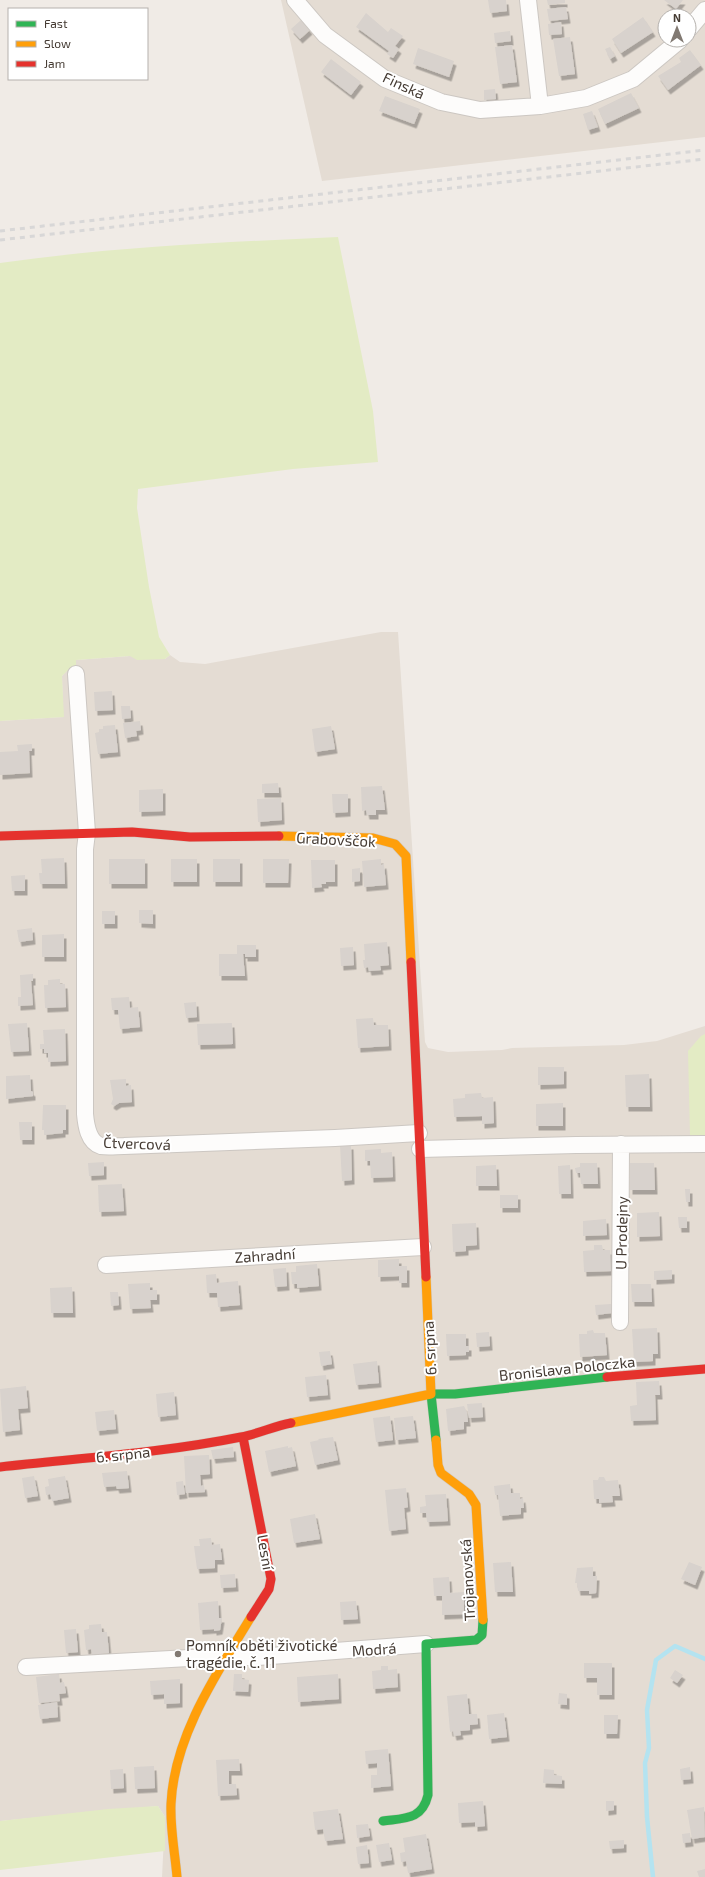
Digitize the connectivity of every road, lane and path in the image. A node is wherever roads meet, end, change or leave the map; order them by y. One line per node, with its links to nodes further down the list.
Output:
1 (295, 0): 6 (street, Finská)
2 (528, 0): 6 (street)
3 (705, 10): 4 (street)
4 (697, 20)
5 (670, 48): 6 (street, Finská)
6 (540, 106)
7 (76, 674): 8 (street)
8 (87, 833): 9 (street, Grabovščok); 10 (street, Grabovščok); 10 (street, Čtvercová)
9 (0, 836)
10 (419, 1133): 13 (street, Grabovščok)
11 (622, 1144): 12 (street); 13 (street); 16 (street, U Prodejny)
12 (705, 1144)
13 (420, 1150): 14 (street, 6. srpna)
14 (423, 1247): 15 (street, Zahradní); 18 (street, 6. srpna)
15 (106, 1265)
16 (620, 1322)
17 (705, 1369): 18 (street, Bronislava Poloczka)
18 (431, 1394): 19 (street, 6. srpna); 21 (street, Trojanovská)
19 (243, 1436): 20 (street, 6. srpna); 22 (street, Lesní)
20 (0, 1467)
21 (426, 1644): 22 (street, Modrá); 24 (street)
22 (227, 1656): 23 (street); 25 (street, Lesní)
23 (26, 1667)
24 (383, 1821)
25 (177, 1877)

